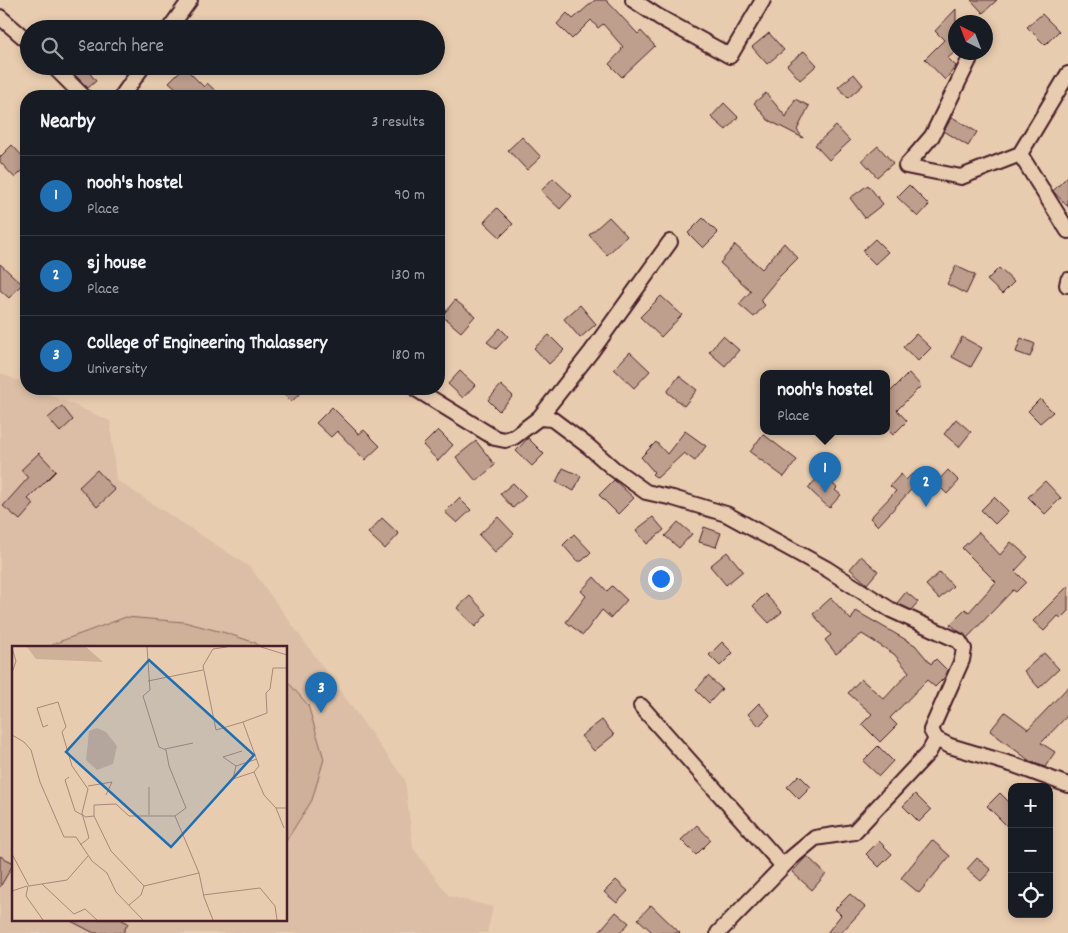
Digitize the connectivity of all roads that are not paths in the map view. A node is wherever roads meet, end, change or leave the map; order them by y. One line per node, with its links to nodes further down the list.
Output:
1 (190, 0): 5 (street)
2 (633, 0): 3 (street)
3 (763, 0)
4 (0, 17): 6 (street)
5 (176, 20)
6 (20, 34)
7 (969, 60): 13 (street)
8 (1068, 74): 13 (street)
9 (62, 75): 11 (street)
10 (136, 75): 12 (street)
11 (77, 90)
12 (126, 90)
13 (1020, 154): 14 (street)
14 (1068, 231)
15 (670, 242): 17 (street)
16 (426, 395): 17 (street)
17 (539, 418): 19 (street)
18 (641, 706): 21 (street)
19 (936, 739): 20 (street); 21 (street)
20 (1068, 785)
21 (783, 866): 22 (street)
22 (718, 933)

